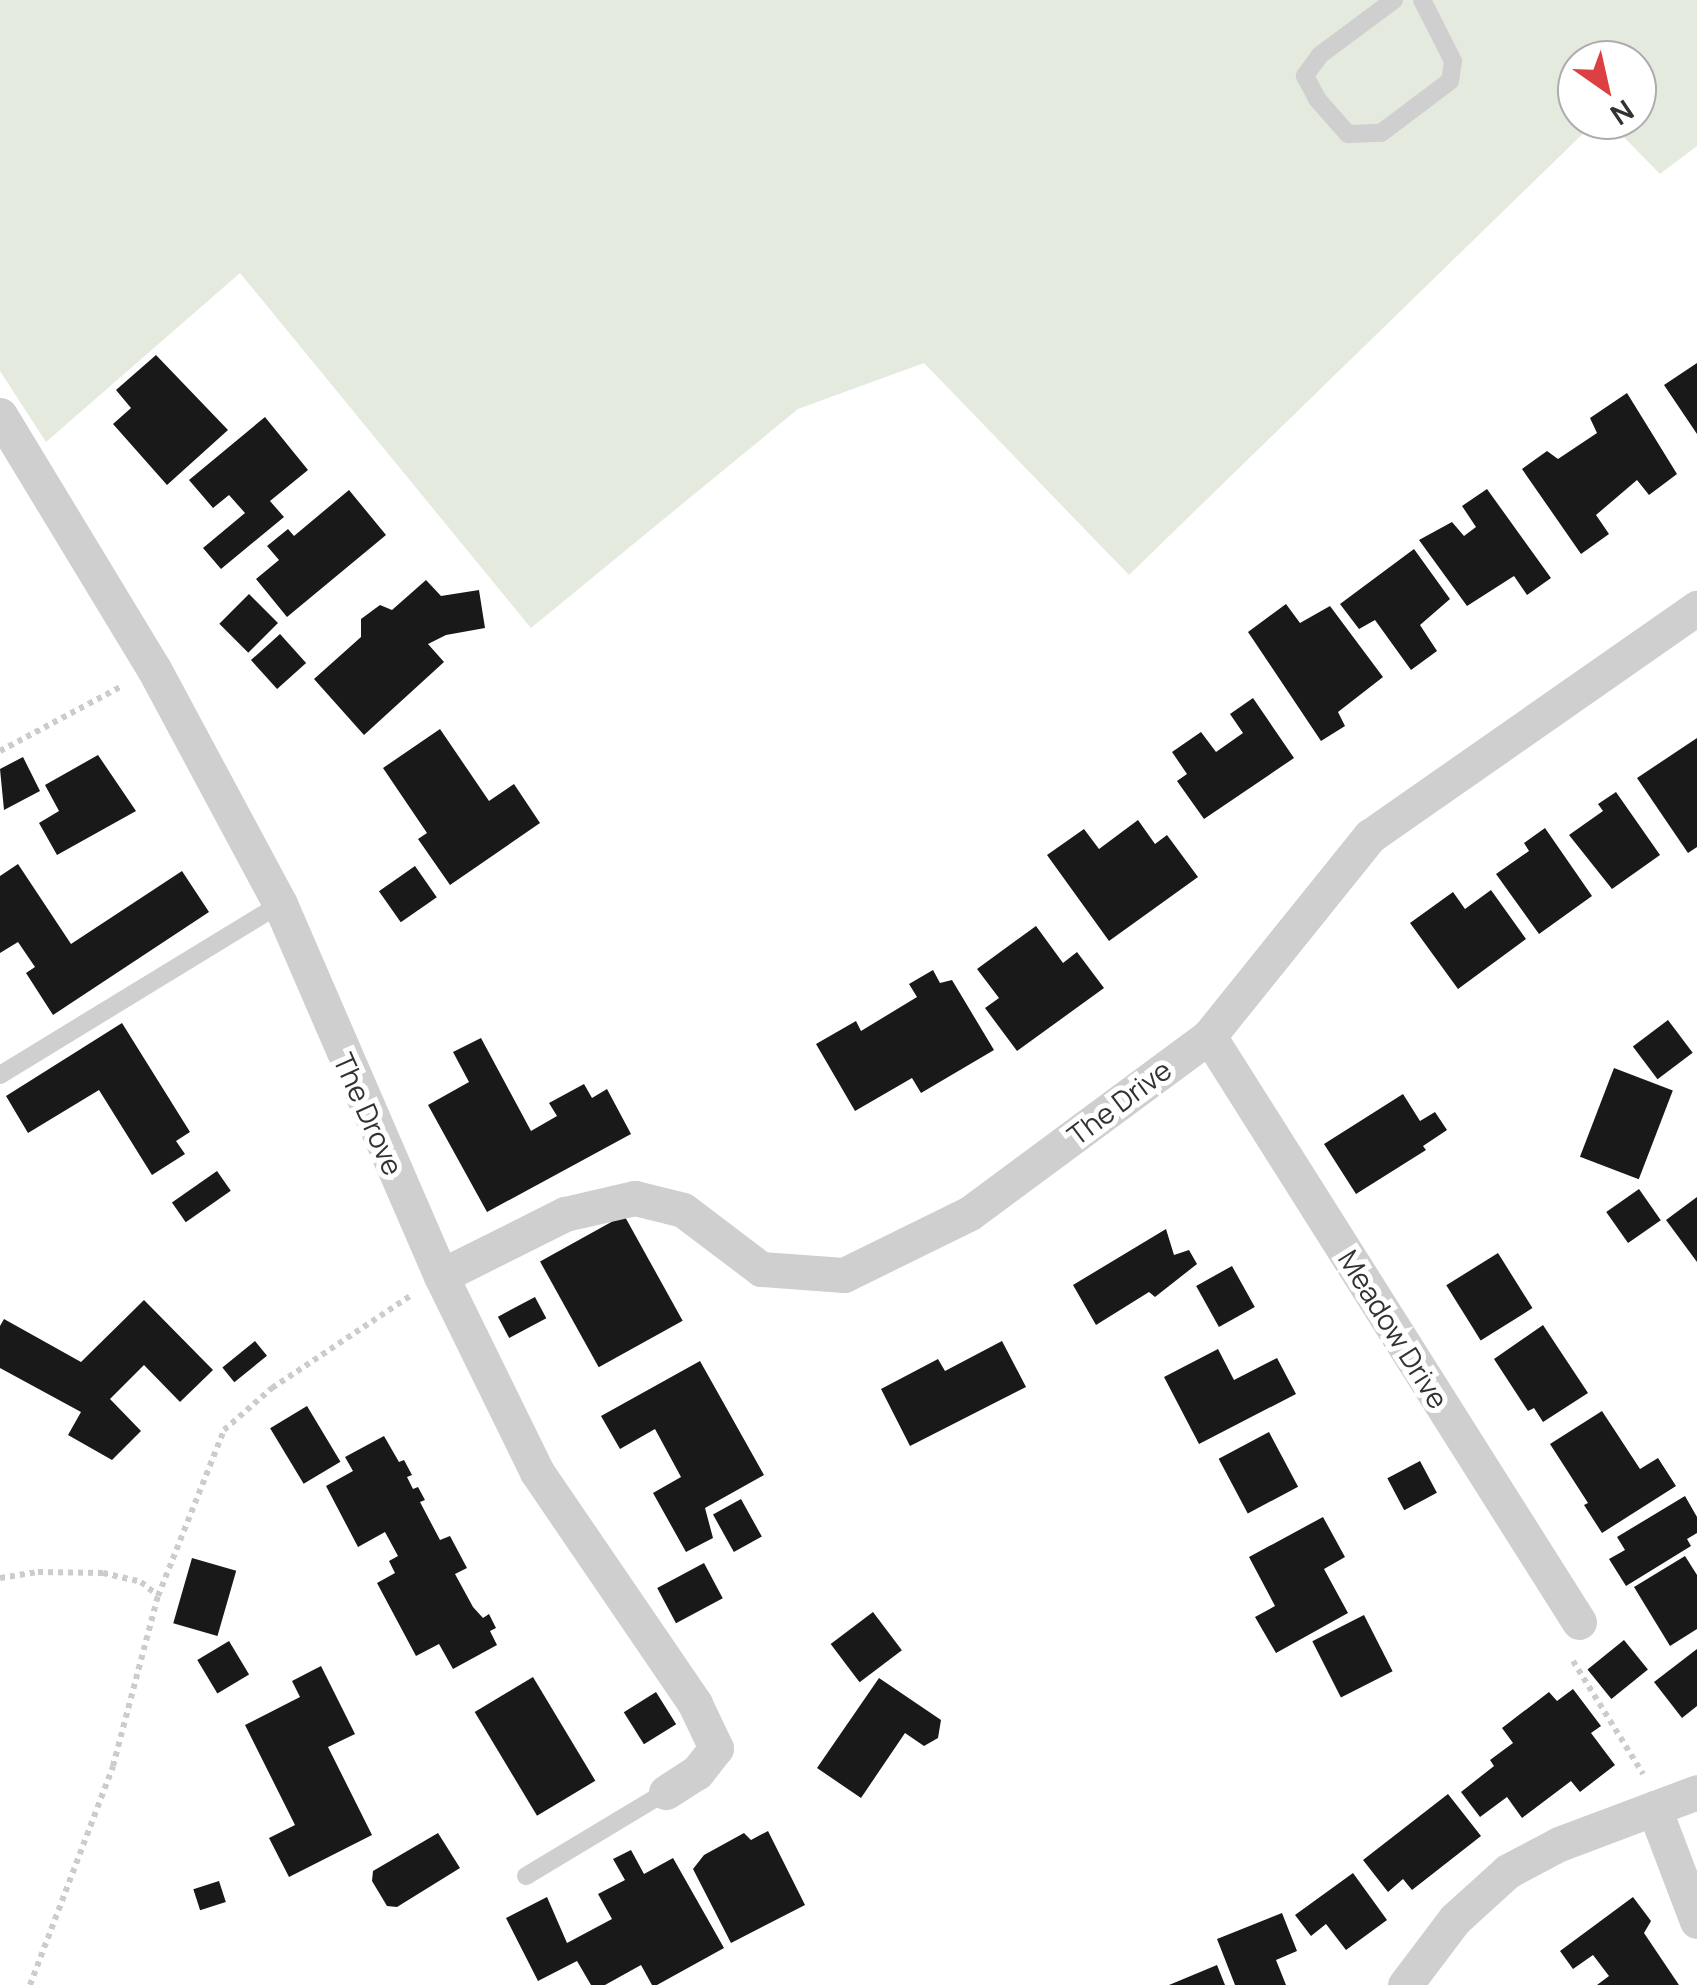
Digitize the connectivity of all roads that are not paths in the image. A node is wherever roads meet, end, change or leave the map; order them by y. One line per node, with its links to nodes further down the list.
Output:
1 (1394, 0): 2 (lane)
2 (1422, 0)
3 (0, 415): 5 (street, The Drove)
4 (1697, 608): 6 (street, The Drive)
5 (280, 904): 7 (lane); 8 (street, The Drove)
6 (1209, 1036): 8 (street, The Drive); 9 (street, Meadow Drive)
7 (0, 1075)
8 (441, 1276): 10 (street, The Drove)
9 (1571, 1635)
10 (666, 1792): 13 (lane)
11 (1697, 1792): 12 (street)
12 (1654, 1808): 14 (street); 15 (street)
13 (526, 1876)
14 (1697, 1921)
15 (1405, 1985)

